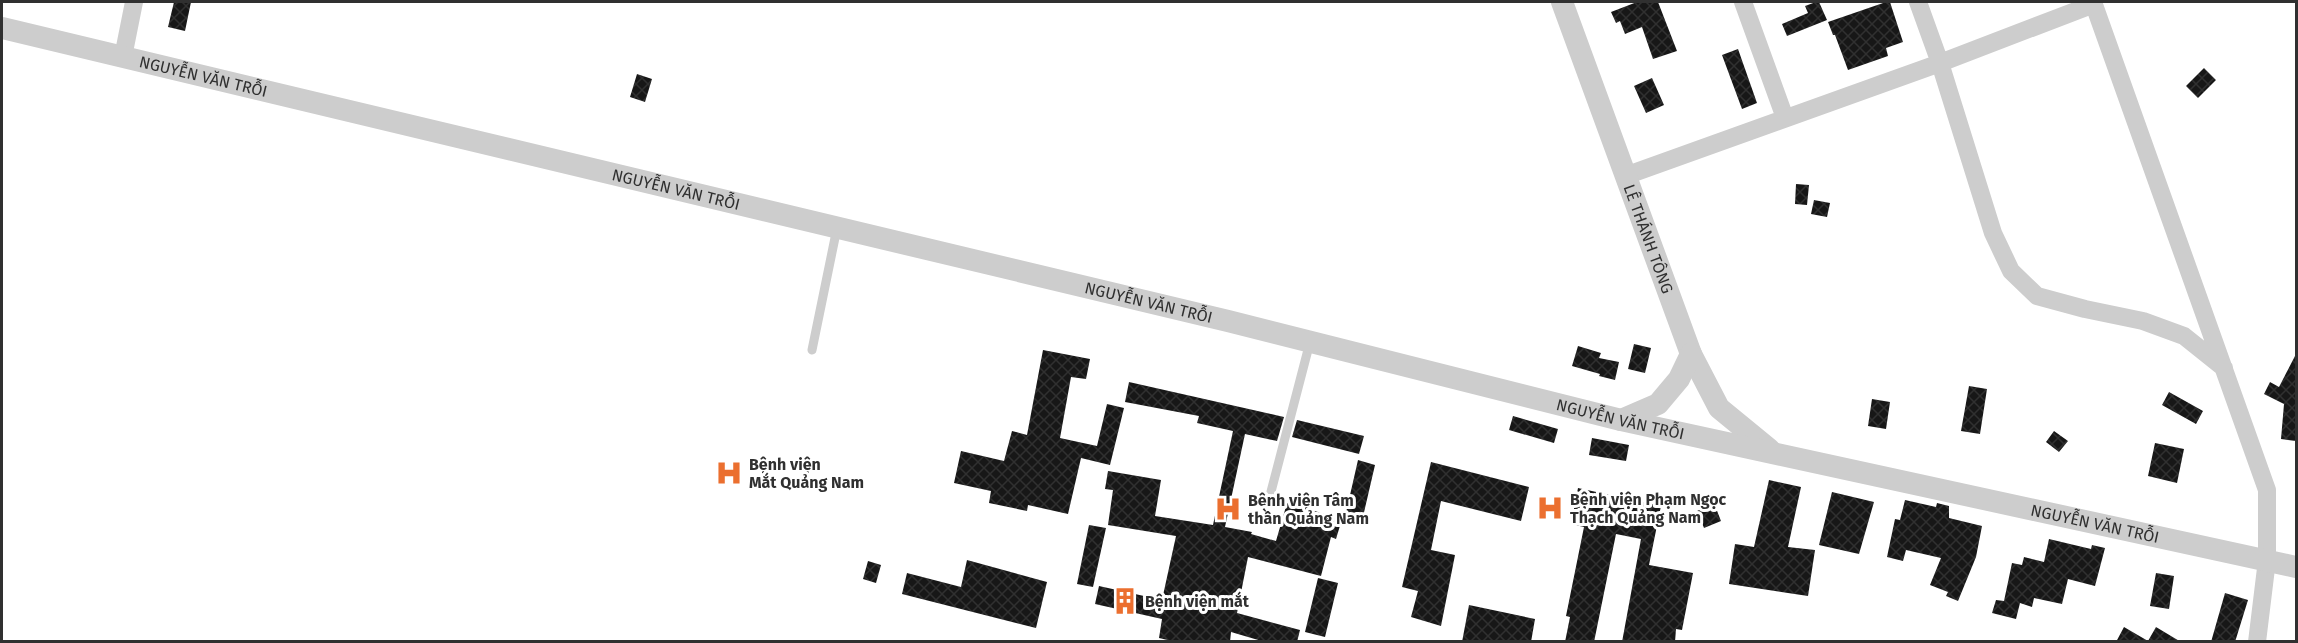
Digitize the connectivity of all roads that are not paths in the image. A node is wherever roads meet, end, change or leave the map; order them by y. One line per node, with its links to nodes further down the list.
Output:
1 (134, 2): 7 (street)
2 (1562, 2): 10 (street, LÊ THÁNH TÔNG)
3 (1743, 2): 9 (street)
4 (1918, 2): 8 (street)
5 (2094, 3): 8 (street); 15 (street)
6 (2, 28): 7 (street, NGUYỄN VĂN TRỖI)
7 (123, 57): 11 (street, NGUYỄN VĂN TRỖI)
8 (1940, 63): 9 (street); 15 (street)
9 (1785, 118): 10 (street)
10 (1625, 176): 14 (street, LÊ THÁNH TÔNG)
11 (837, 228): 12 (street, NGUYỄN VĂN TRỖI); 13 (lane)
12 (1310, 342): 16 (street, NGUYỄN VĂN TRỖI); 18 (lane)
13 (812, 350)
14 (1691, 354): 16 (street); 17 (street, LÊ THÁNH TÔNG)
15 (2224, 368): 19 (street)
16 (1620, 420): 17 (street, NGUYỄN VĂN TRỖI)
17 (1772, 452): 19 (street, NGUYỄN VĂN TRỖI)
18 (1267, 507)
19 (2267, 560): 20 (street, NGUYỄN VĂN TRỖI); 21 (street)
20 (2296, 567)
21 (2257, 642)

